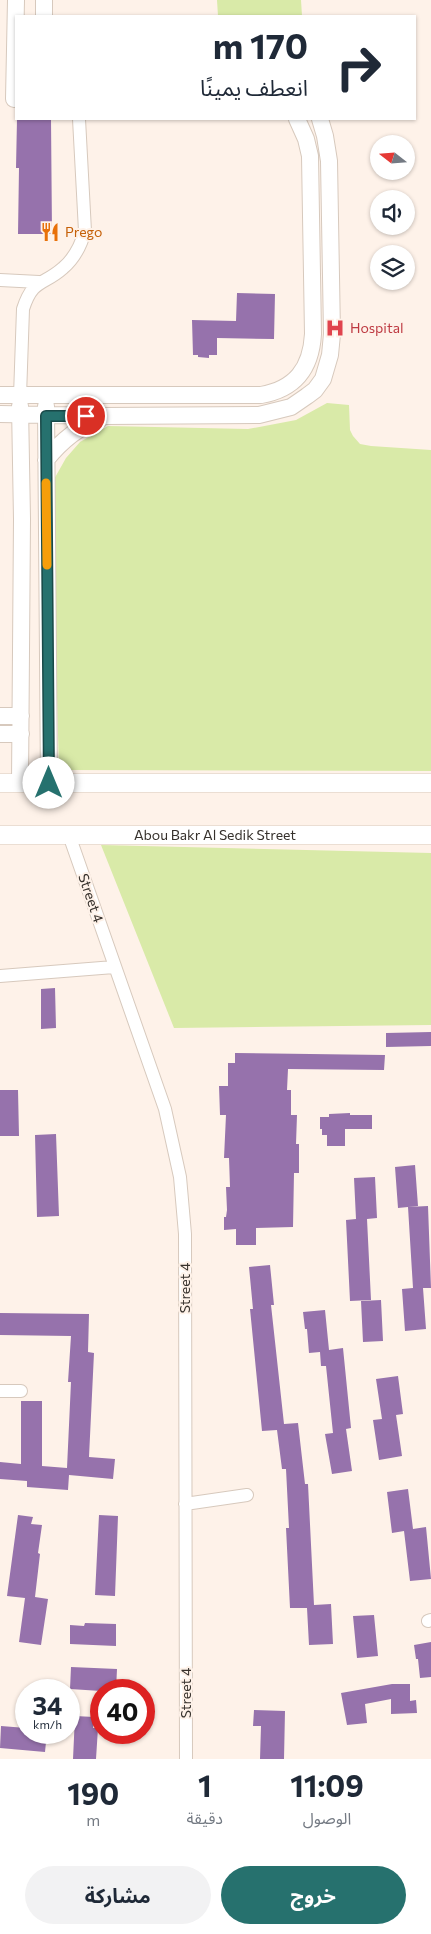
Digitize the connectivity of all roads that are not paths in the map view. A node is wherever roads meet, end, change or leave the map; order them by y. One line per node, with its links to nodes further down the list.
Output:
1 (16, 0): 4 (street)
2 (44, 0): 3 (street)
3 (44, 15)
4 (10, 79): 5 (street)
5 (10, 99)
6 (79, 120): 10 (street)
7 (297, 120): 13 (street)
8 (320, 120): 17 (street)
9 (0, 280): 10 (street)
10 (39, 282): 12 (street)
11 (0, 395): 12 (street)
12 (20, 396): 13 (street); 15 (street)
13 (46, 396): 16 (street)
14 (0, 414): 15 (street)
15 (20, 415): 16 (street); 20 (street)
16 (46, 416): 17 (street); 18 (street)
17 (105, 416): 18 (street)
18 (46, 460): 26 (street)
19 (0, 716): 20 (street)
20 (22, 716): 22 (street)
21 (0, 734): 22 (street)
22 (21, 734): 25 (street)
23 (431, 782): 26 (main road)
24 (0, 783): 25 (main road)
25 (20, 783): 26 (main road)
26 (49, 783)
27 (0, 835): 28 (main road, Abou Bakr Al Sedik Street)
28 (69, 835): 29 (main road, Abou Bakr Al Sedik Street); 30 (street, Street 4)
29 (431, 835)
30 (114, 967): 31 (street); 35 (street, Street 4)
31 (0, 976)
32 (0, 1391): 33 (street)
33 (21, 1391)
34 (247, 1495): 35 (street)
35 (185, 1504): 36 (street, Street 4)
36 (186, 1759)

